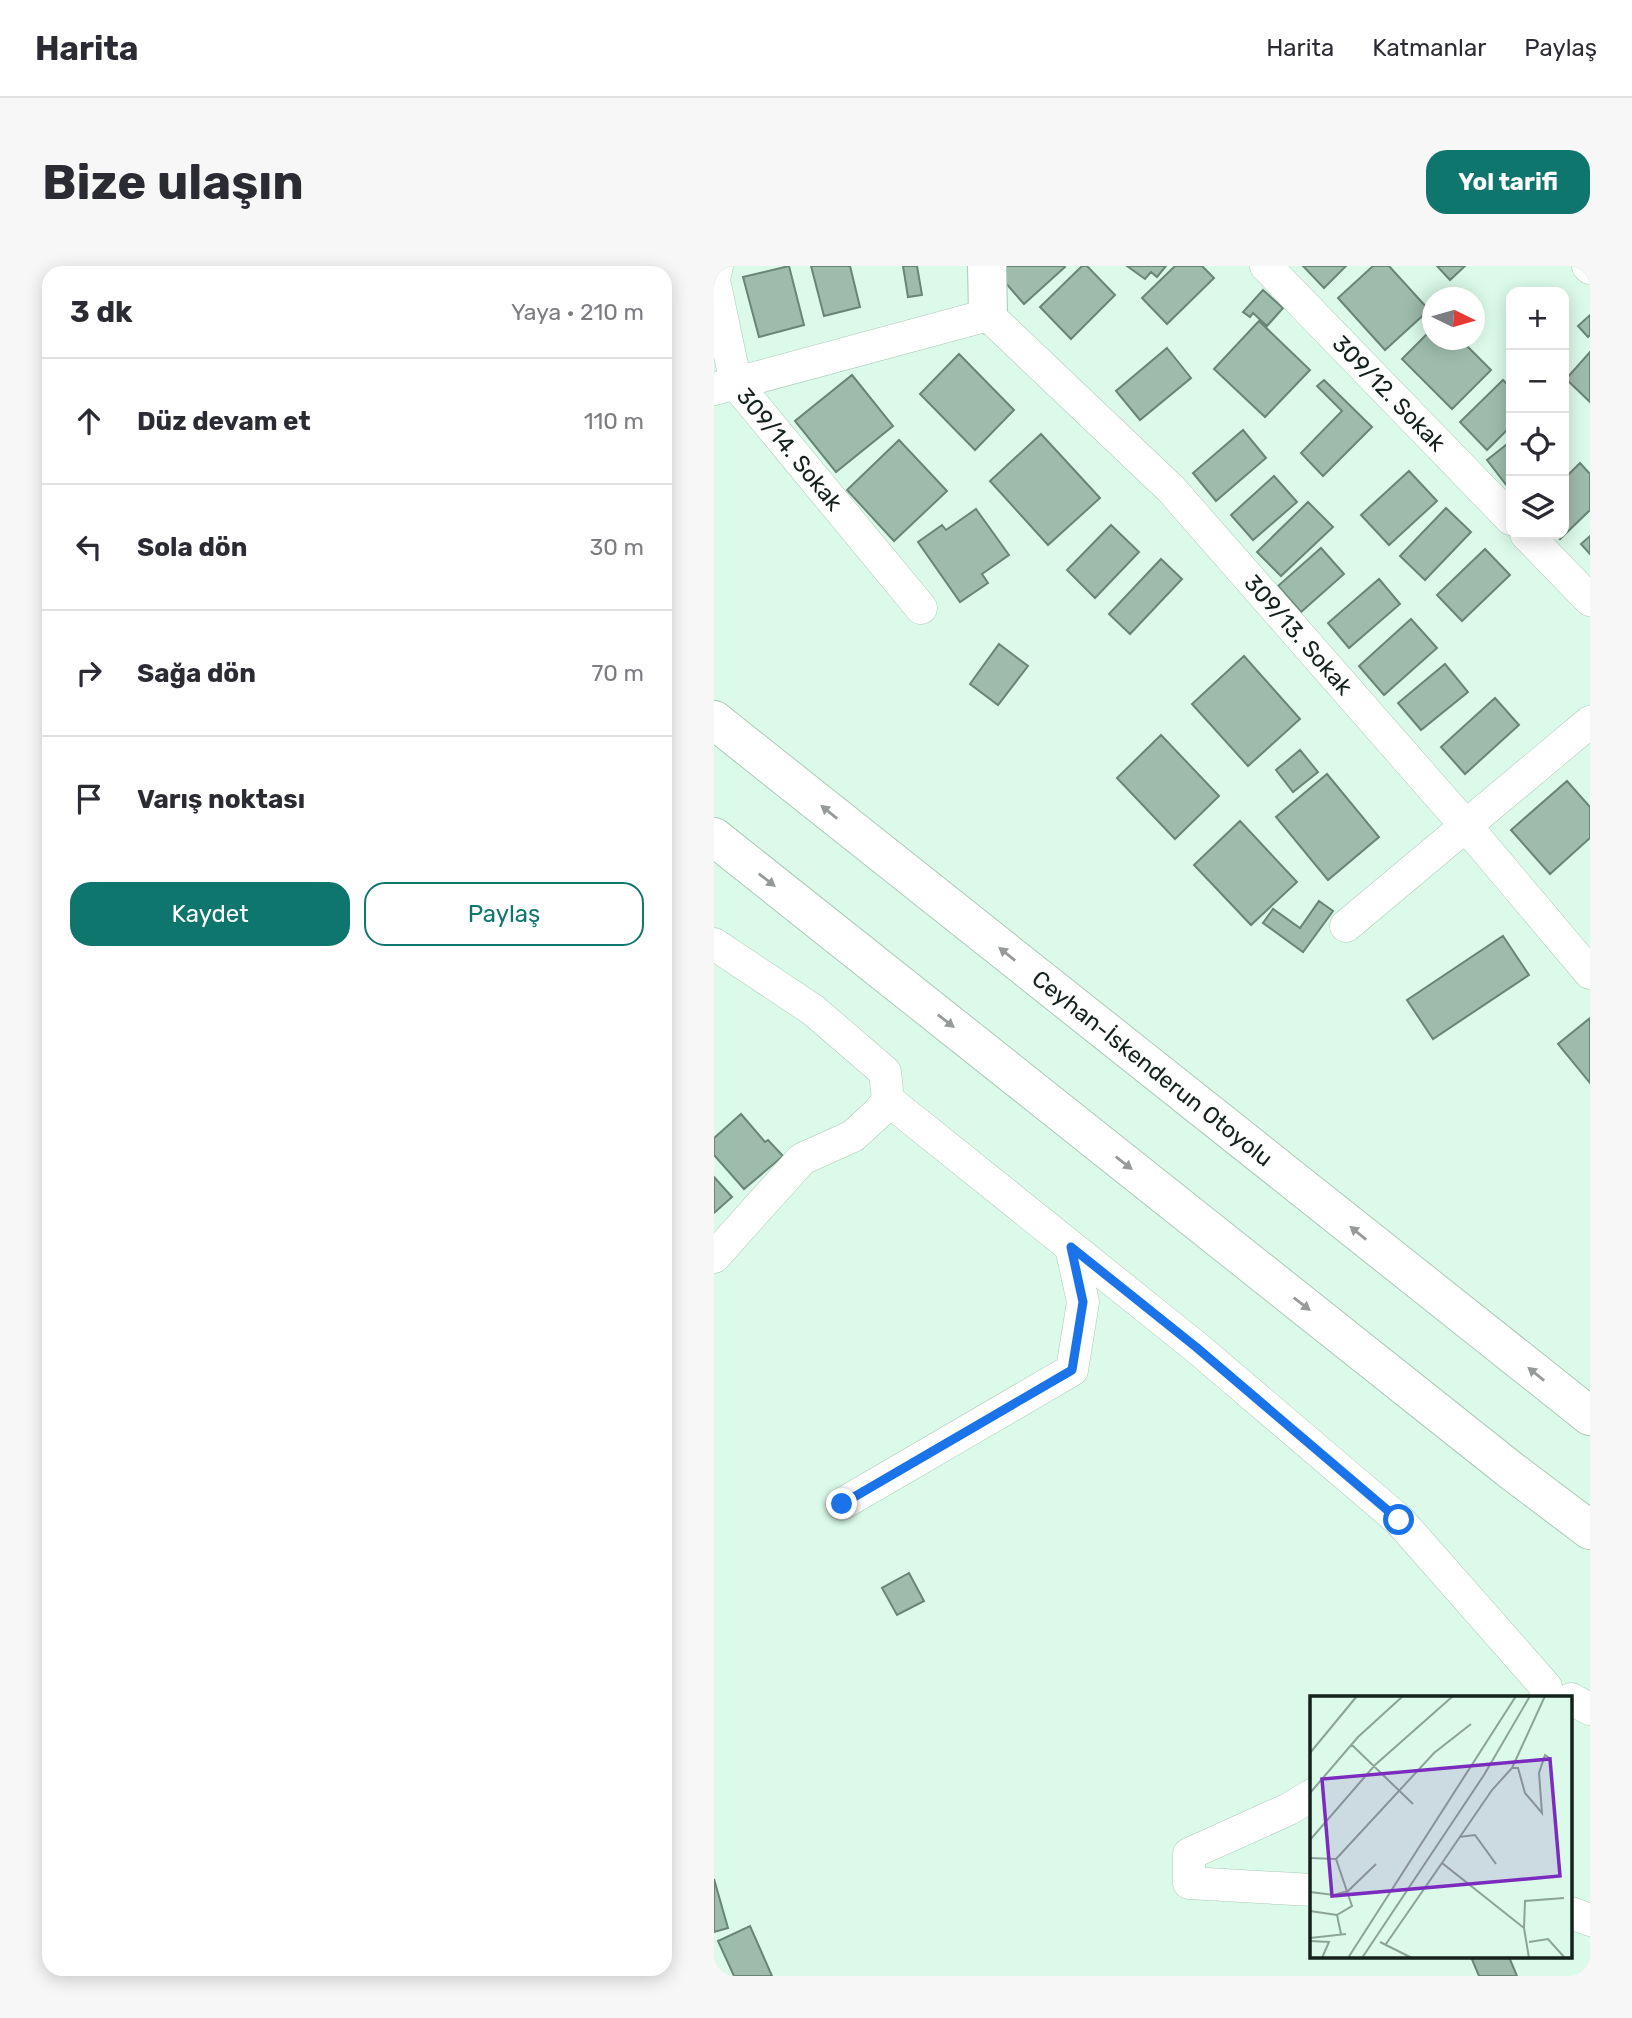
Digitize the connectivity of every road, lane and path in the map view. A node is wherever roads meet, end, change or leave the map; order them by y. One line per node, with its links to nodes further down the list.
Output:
1 (717, 266): 5 (street, 309/14. Sokak)
2 (988, 266): 4 (main road)
3 (1266, 266): 6 (street, 309/12. Sokak)
4 (988, 315): 5 (street); 12 (street, 309/13. Sokak)
5 (725, 387): 9 (street, 309/14. Sokak)
6 (1506, 514)
7 (1531, 539): 8 (street)
8 (1590, 600)
9 (921, 608)
10 (714, 720): 20 (main road, Ceyhan-İskenderun Otoyolu, one-way to 10)
11 (1590, 722): 12 (street)
12 (1466, 826): 14 (street); 16 (street, 309/13. Sokak)
13 (714, 837): 22 (main road, one-way to 22)
14 (1346, 926)
15 (714, 944): 17 (street)
16 (1590, 973)
17 (888, 1100): 18 (street); 19 (street)
18 (1071, 1247): 21 (street); 23 (street)
19 (714, 1257)
20 (1590, 1416)
21 (842, 1504)
22 (1590, 1530)
23 (1558, 1695)
24 (1572, 1701): 25 (street)
25 (1590, 1709)
26 (1310, 1796): 27 (street)
27 (1310, 1890)
28 (1572, 1913): 29 (street)
29 (1590, 1920)

